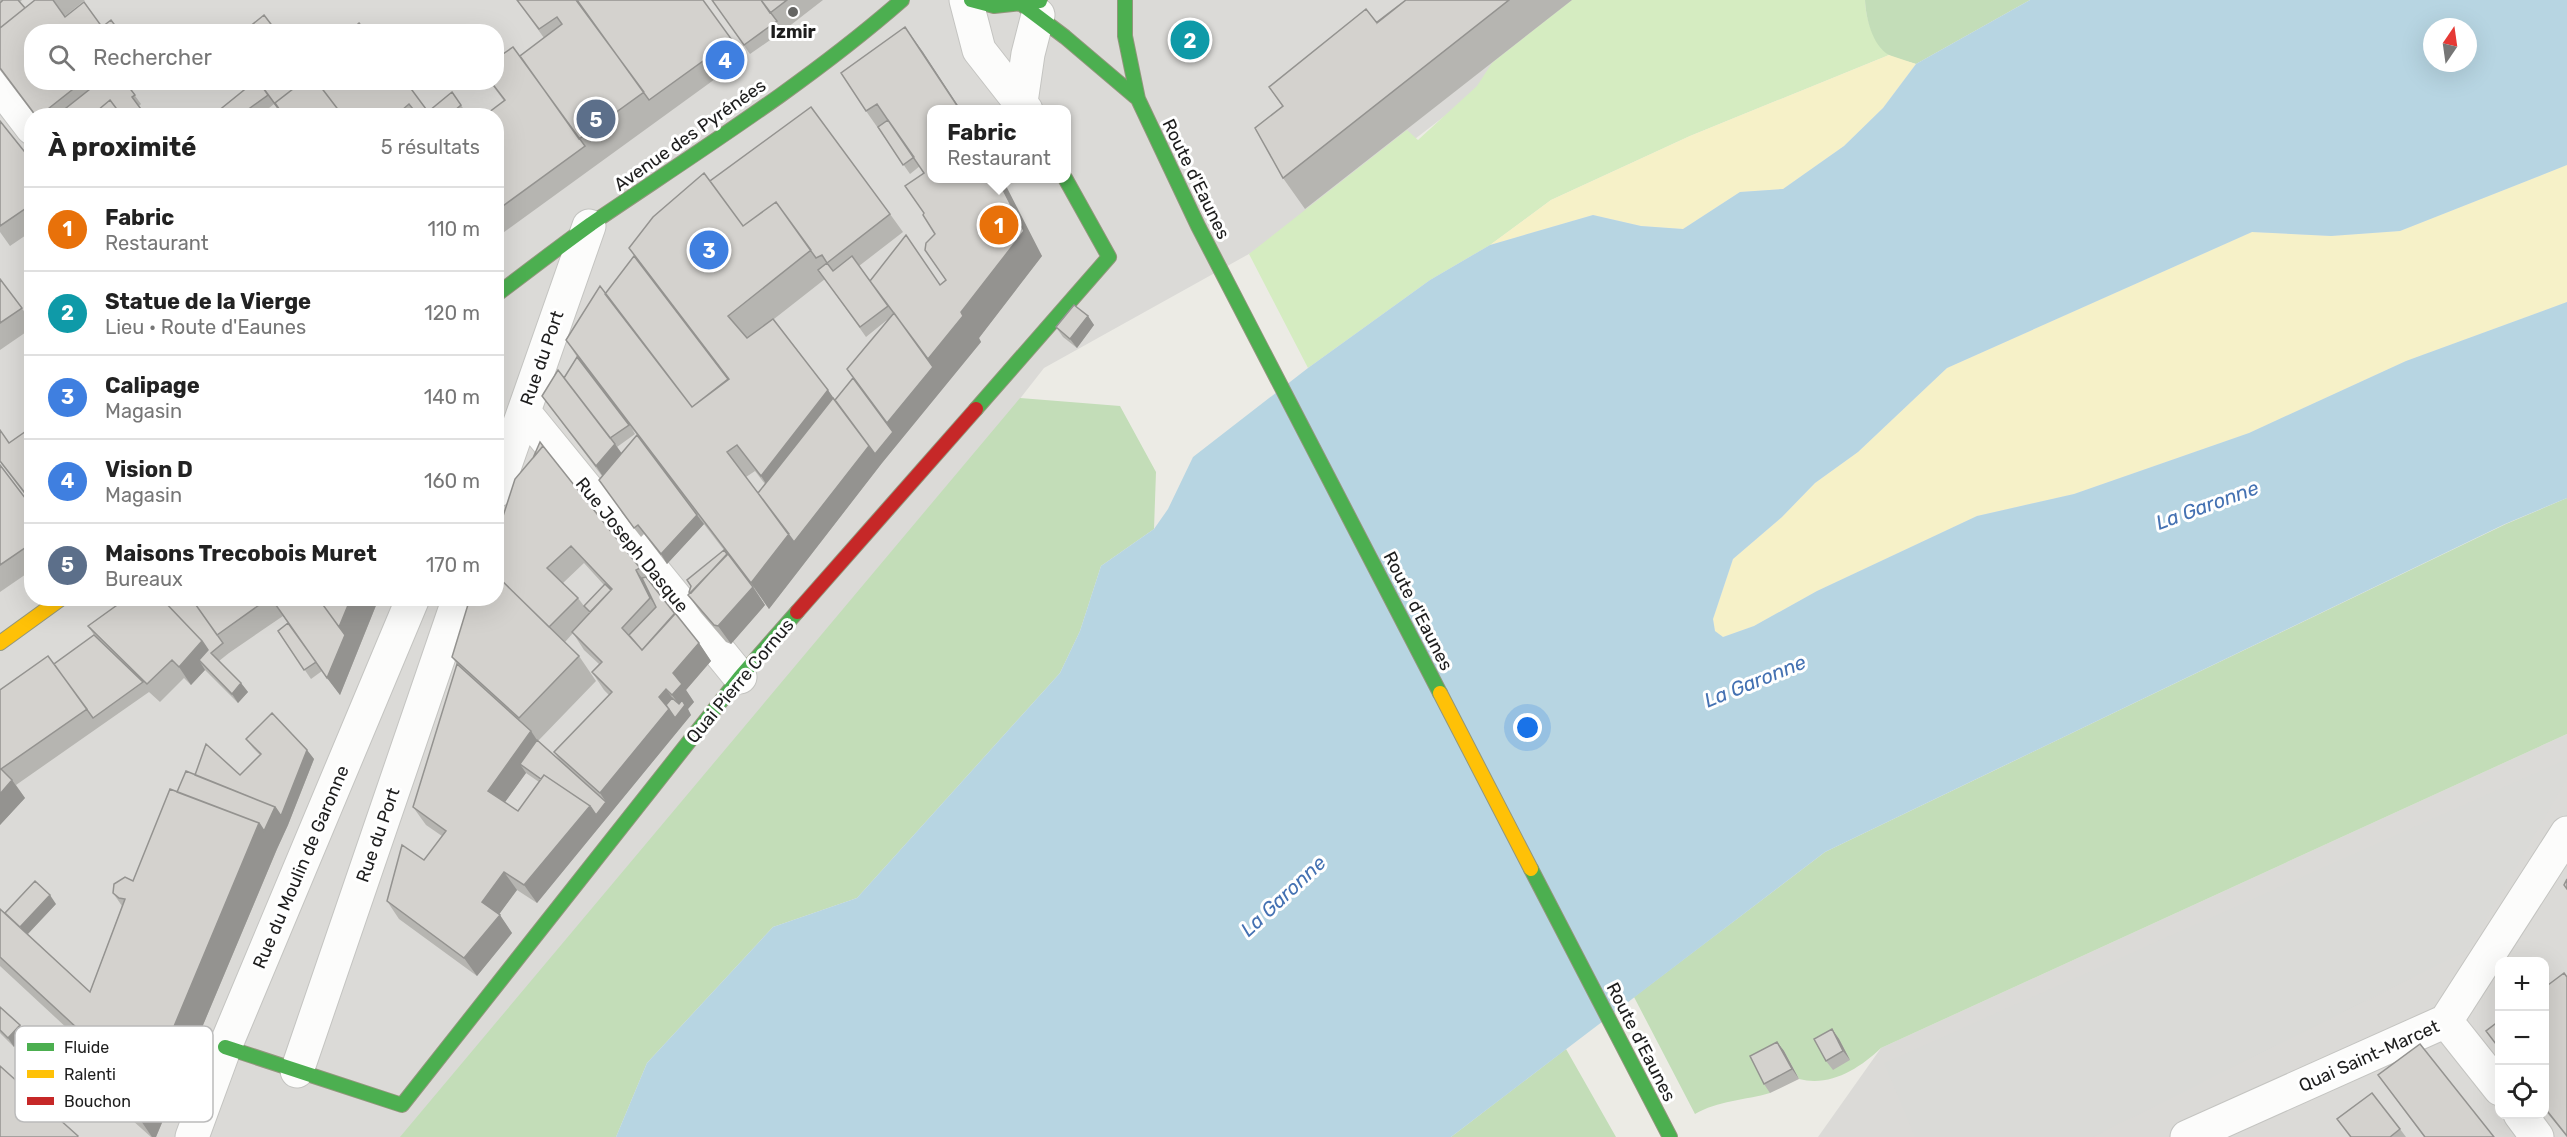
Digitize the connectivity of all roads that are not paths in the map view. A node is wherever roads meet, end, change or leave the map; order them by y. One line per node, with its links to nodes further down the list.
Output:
1 (902, 0): 12 (main road, Avenue des Pyrénées)
2 (966, 0): 8 (street)
3 (971, 0): 5 (main road)
4 (1125, 0): 7 (main road, Route d'Eaunes)
5 (1035, 6): 7 (main road, Route d'Eaunes); 9 (street)
6 (0, 86): 10 (street)
7 (1138, 99): 30 (main road, Route d'Eaunes)
8 (1023, 105)
9 (1024, 105)
10 (24, 118)
11 (1068, 183): 20 (main road, Quai Pierre Cornus)
12 (588, 226): 13 (main road, Avenue des Pyrénées); 14 (street, Rue du Port)
13 (504, 289)
14 (524, 412): 15 (street, Rue du Port); 20 (street, Rue Joseph Dasque)
15 (504, 468)
16 (51, 606): 19 (main road)
17 (409, 606): 23 (street, Rue du Moulin de Garonne)
18 (456, 606): 24 (street, Rue du Port)
19 (0, 643)
20 (740, 677): 24 (main road, Quai Pierre Cornus)
21 (2567, 833): 22 (street, Quai Saint-Marcet)
22 (2446, 1022): 26 (street); 31 (street, Quai Saint-Marcet)
23 (225, 1047): 24 (main road); 25 (street, Rue du Moulin de Garonne)
24 (297, 1071)
25 (213, 1080)
26 (2495, 1084)
27 (2524, 1119): 32 (street)
28 (198, 1122): 29 (street, Rue du Moulin de Garonne)
29 (192, 1137)
30 (1670, 1137)
31 (2187, 1137)
32 (2537, 1137)

